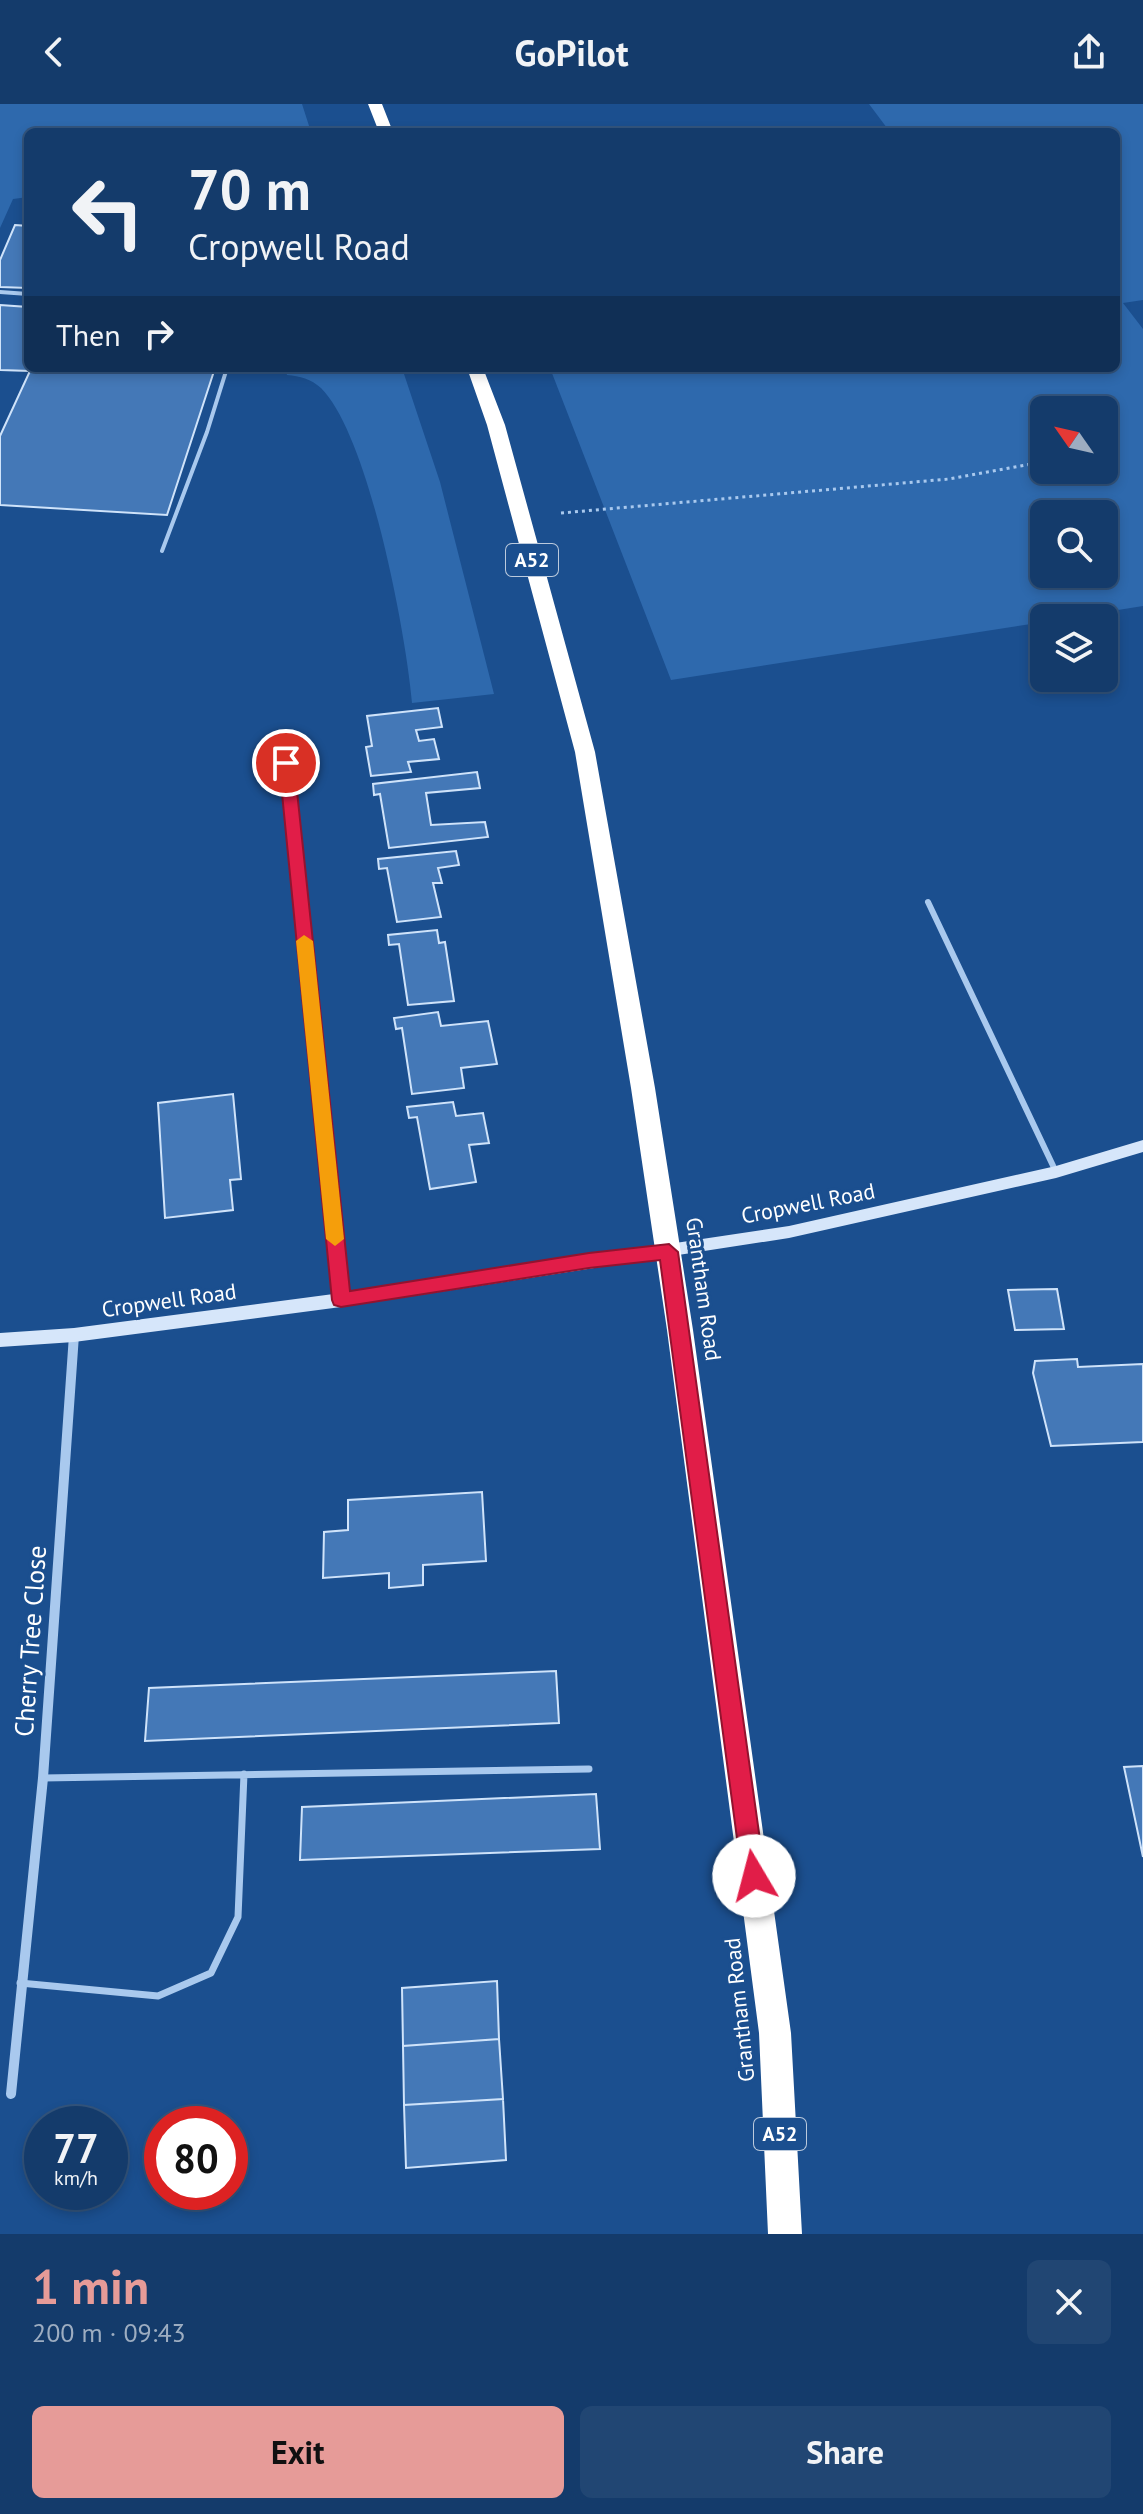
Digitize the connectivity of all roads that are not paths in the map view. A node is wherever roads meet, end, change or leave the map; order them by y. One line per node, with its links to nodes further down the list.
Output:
1 (375, 104): 2 (highway)
2 (384, 128)
3 (0, 292): 4 (lane)
4 (24, 294)
5 (226, 372): 7 (lane)
6 (476, 372): 12 (highway, Grantham Road / A52)
7 (162, 551)
8 (286, 763): 13 (street)
9 (928, 902): 11 (lane)
10 (1143, 1146): 11 (street, Cropwell Road)
11 (1056, 1172): 12 (street, Cropwell Road)
12 (669, 1252): 13 (street, Cropwell Road); 21 (highway, Grantham Road / A52)
13 (341, 1300): 14 (street, Cropwell Road)
14 (74, 1335): 15 (street, Cropwell Road); 18 (street, Cherry Tree Close)
15 (0, 1340)
16 (589, 1769): 17 (lane)
17 (244, 1774): 18 (lane); 19 (lane)
18 (43, 1778): 19 (street, Cherry Tree Close)
19 (20, 1983): 20 (street, Cherry Tree Close)
20 (11, 2094)
21 (785, 2234)

